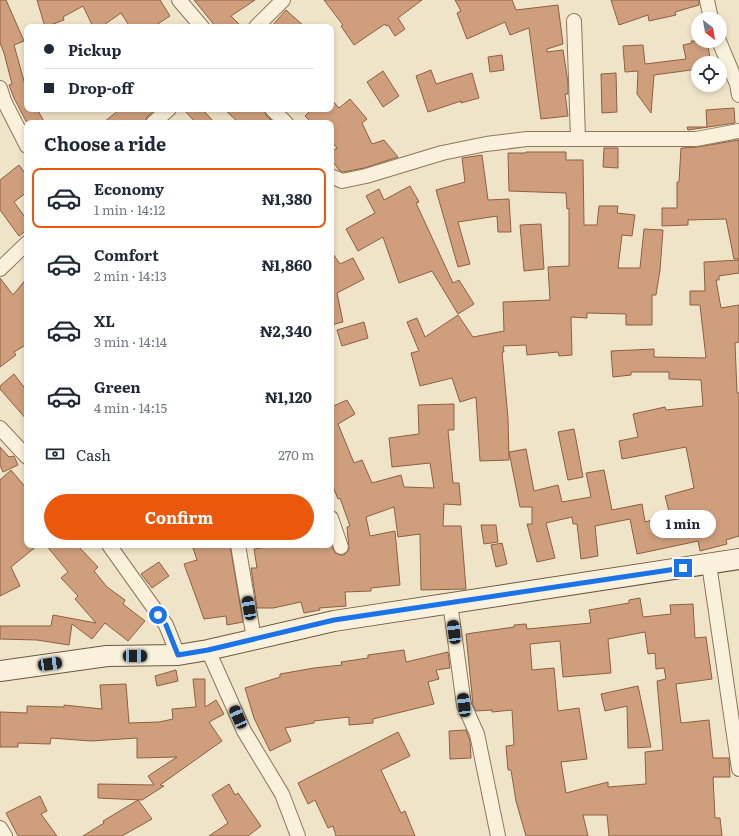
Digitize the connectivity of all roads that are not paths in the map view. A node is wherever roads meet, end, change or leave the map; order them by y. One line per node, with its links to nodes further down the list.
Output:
1 (179, 0): 6 (street)
2 (283, 0): 7 (street)
3 (706, 0): 4 (street)
4 (710, 12)
5 (574, 21): 16 (street)
6 (199, 24)
7 (259, 24)
8 (722, 48): 10 (street)
9 (0, 88): 17 (street)
10 (739, 95)
11 (166, 112): 13 (street)
12 (275, 112): 14 (street)
13 (156, 120)
14 (283, 120)
15 (739, 131): 16 (street)
16 (578, 138): 18 (street)
17 (24, 140)
18 (334, 177)
19 (24, 246): 20 (street)
20 (0, 269)
21 (0, 428): 22 (street)
22 (24, 454)
23 (334, 527): 24 (street)
24 (341, 547)
25 (111, 548): 32 (street)
26 (239, 548): 30 (street)
27 (739, 559): 28 (street)
28 (709, 564): 29 (street); 34 (street)
29 (450, 603): 30 (street); 38 (street)
30 (254, 639): 31 (street)
31 (208, 650): 32 (street); 37 (street)
32 (178, 655): 33 (street)
33 (0, 671)
34 (739, 769)
35 (0, 828): 36 (street)
36 (5, 836)
37 (298, 836)
38 (498, 836)

